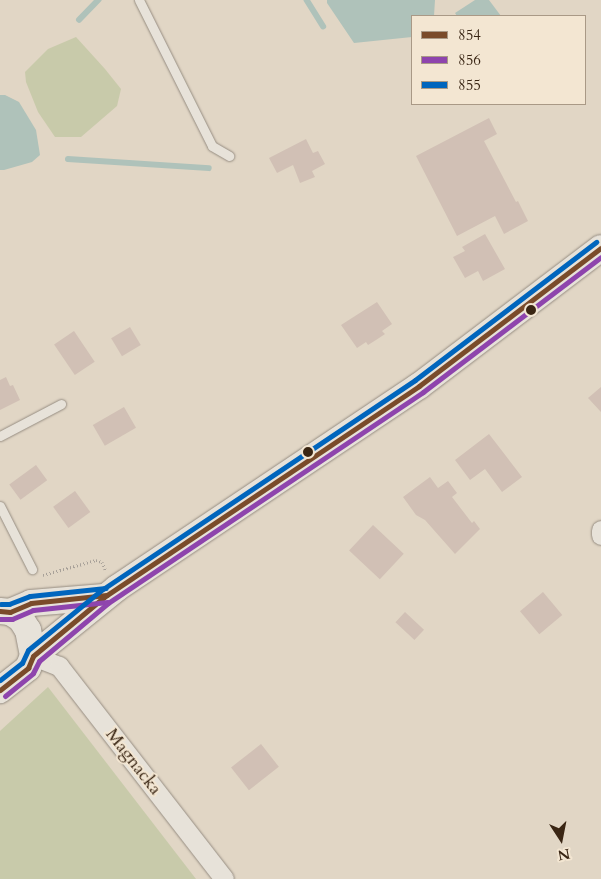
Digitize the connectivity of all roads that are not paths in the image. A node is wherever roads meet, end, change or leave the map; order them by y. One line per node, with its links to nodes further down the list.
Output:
1 (139, 0): 2 (lane)
2 (229, 156)
3 (601, 248): 10 (main road)
4 (61, 404): 5 (lane)
5 (0, 436)
6 (0, 506): 9 (lane)
7 (601, 530): 8 (street)
8 (601, 535)
9 (32, 569)
10 (104, 597): 11 (main road); 12 (main road)
11 (5, 612): 12 (main road)
12 (33, 656): 13 (main road); 14 (street, Magnacka)
13 (0, 690)
14 (224, 879)

